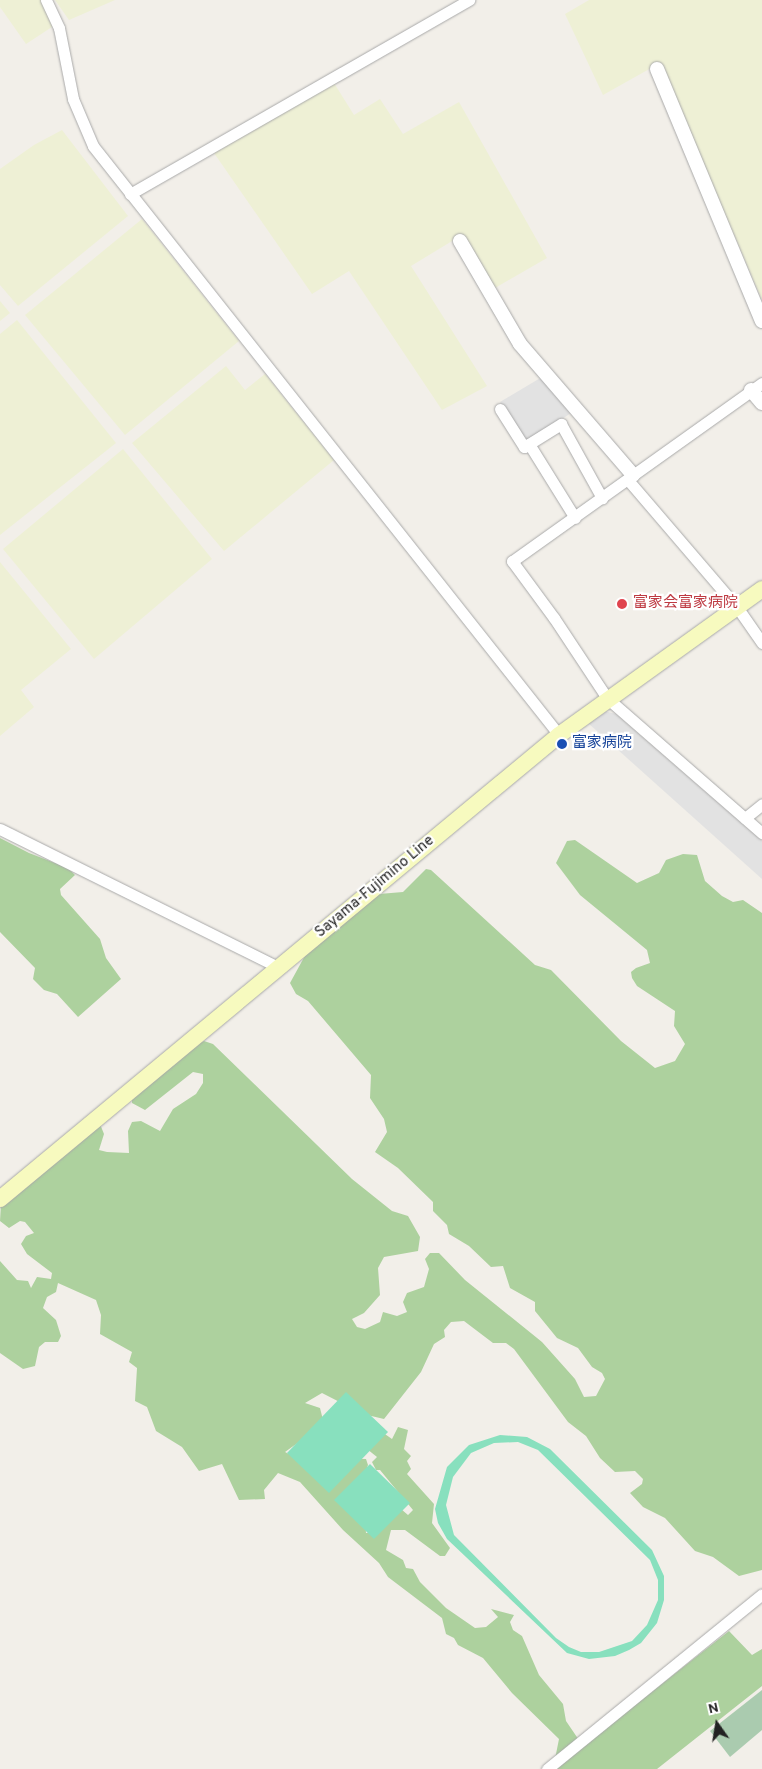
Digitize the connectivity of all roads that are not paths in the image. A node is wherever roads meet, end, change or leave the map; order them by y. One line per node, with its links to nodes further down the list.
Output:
1 (46, 0): 4 (street)
2 (469, 0): 4 (street)
3 (657, 69): 6 (street)
4 (130, 194): 20 (street)
5 (460, 241): 10 (street)
6 (762, 321)
7 (757, 386): 8 (street); 13 (street)
8 (762, 403)
9 (500, 409): 12 (street)
10 (577, 413): 11 (street); 13 (street)
11 (561, 424): 12 (street); 14 (street)
12 (529, 444): 15 (street)
13 (630, 477): 14 (street); 17 (street)
14 (602, 498): 15 (street)
15 (575, 518): 19 (street)
16 (762, 590): 17 (main road, Sayama-Fujimino Line)
17 (737, 607): 18 (street); 19 (main road, Sayama-Fujimino Line)
18 (762, 643)
19 (607, 698): 20 (main road, Sayama-Fujimino Line); 22 (street)
20 (559, 735): 25 (main road, Sayama-Fujimino Line)
21 (762, 804): 22 (street)
22 (745, 818): 24 (street)
23 (0, 829): 25 (street)
24 (762, 834)
25 (278, 967): 26 (main road, Sayama-Fujimino Line)
26 (0, 1199)
27 (762, 1594): 28 (street)
28 (547, 1769)

